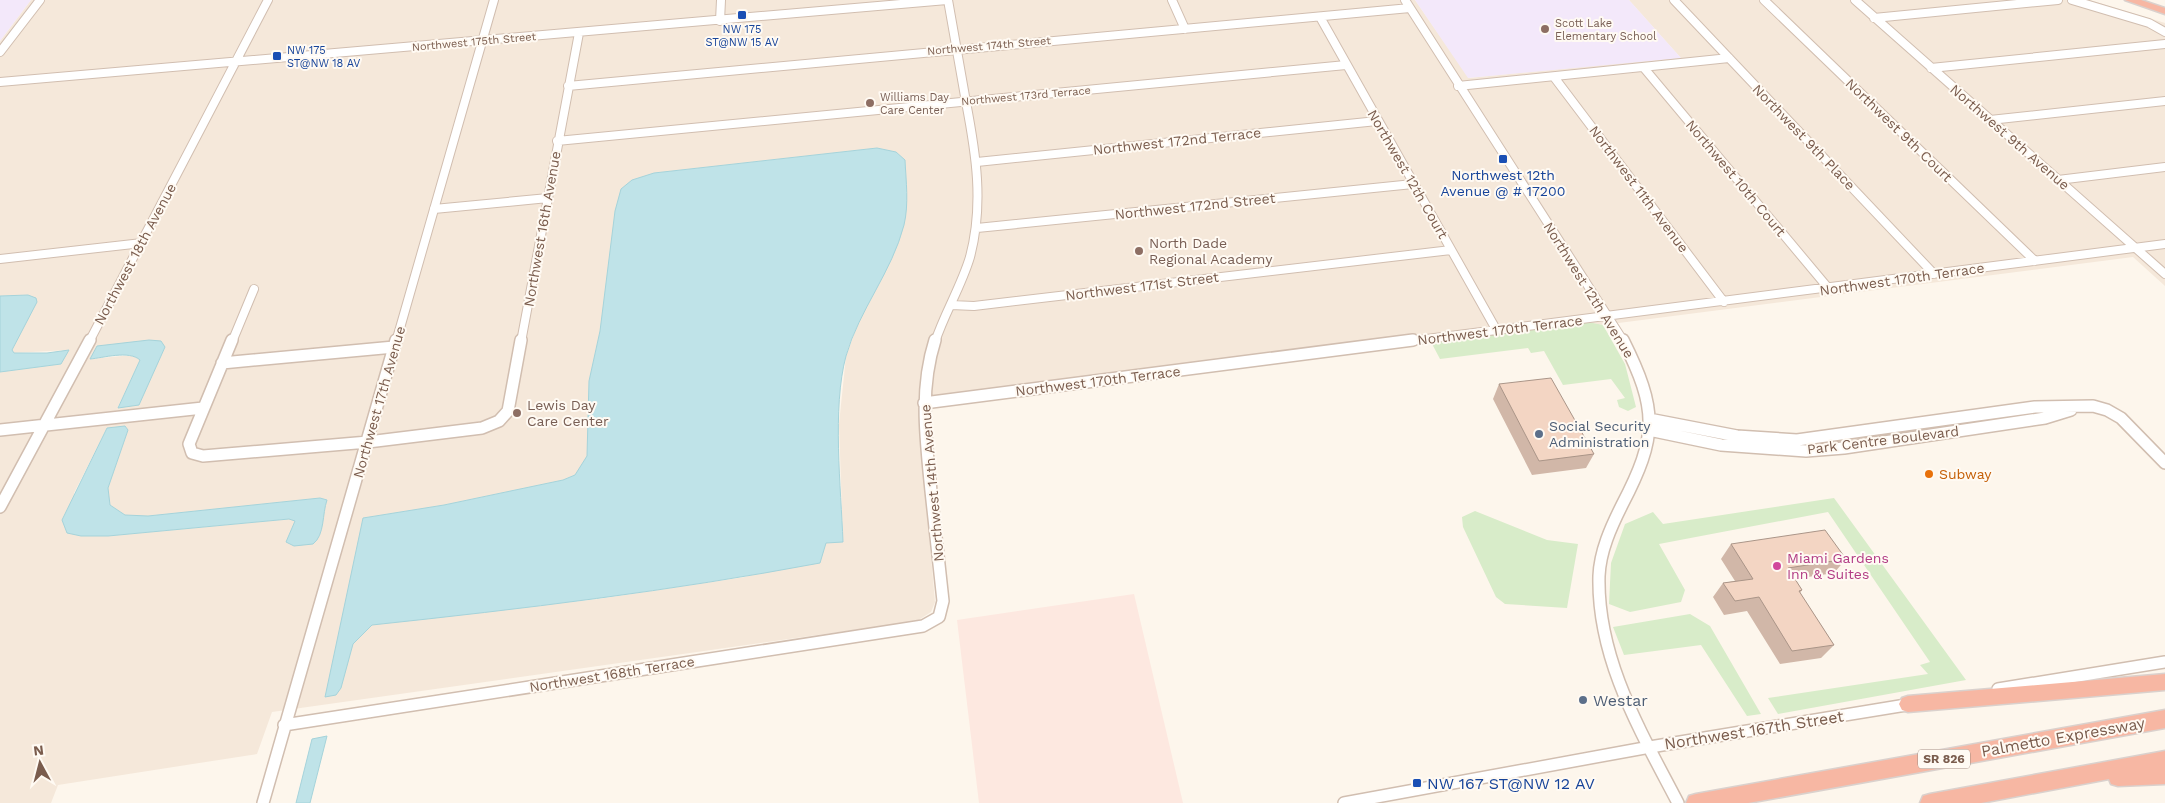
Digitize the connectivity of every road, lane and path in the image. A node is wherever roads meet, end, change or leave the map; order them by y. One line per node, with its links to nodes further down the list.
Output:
1 (40, 0): 24 (street)
2 (268, 0): 26 (street, Northwest 18th Avenue)
3 (494, 0): 21 (street, Northwest 17th Avenue)
4 (721, 0): 17 (street)
5 (948, 0): 17 (street, Northwest 175th Street); 23 (street, Northwest 14th Avenue)
6 (1172, 0): 18 (street)
7 (1674, 0): 25 (street, Northwest 9th Place)
8 (1764, 0): 51 (street, Northwest 9th Court)
9 (1855, 0): 16 (street, Northwest 9th Avenue)
10 (2058, 0): 16 (street)
11 (2072, 0): 19 (street)
12 (2130, 0): 14 (highway)
13 (1408, 4): 15 (street, Northwest 174th Street); 33 (street, Northwest 12th Avenue)
14 (2165, 11)
15 (1320, 17): 18 (street, Northwest 174th Street); 27 (street, Northwest 12th Court)
16 (1874, 18): 29 (street, Northwest 9th Avenue)
17 (720, 20): 20 (street, Northwest 175th Street)
18 (1185, 28): 23 (street, Northwest 174th Street)
19 (2165, 32)
20 (578, 33): 21 (street, Northwest 175th Street); 32 (street, Northwest 16th Avenue)
21 (482, 42): 26 (street, Northwest 175th Street); 44 (street, Northwest 17th Avenue)
22 (2165, 44): 29 (street)
23 (955, 49): 32 (street, Northwest 174th Street); 35 (street, Northwest 14th Avenue)
24 (0, 52)
25 (1729, 58): 28 (street); 52 (street, Northwest 9th Place)
26 (236, 62): 31 (street, Northwest 175th Street); 46 (street, Northwest 18th Avenue)
27 (1346, 65): 35 (street, Northwest 173rd Terrace); 37 (street, Northwest 12th Court)
28 (1644, 68): 30 (street); 55 (street, Northwest 10th Court)
29 (1931, 68): 36 (street, Northwest 9th Avenue)
30 (1554, 77): 33 (street); 56 (street, Northwest 11th Avenue)
31 (0, 82)
32 (568, 86): 38 (street, Northwest 16th Avenue)
33 (1458, 86): 58 (street, Northwest 12th Avenue)
34 (2165, 101): 36 (street)
35 (967, 102): 38 (street, Northwest 173rd Terrace); 39 (street, Northwest 14th Avenue)
36 (1990, 120): 41 (street, Northwest 9th Avenue)
37 (1377, 121): 39 (street, Northwest 172nd Terrace); 42 (street, Northwest 12th Court)
38 (557, 141): 43 (street, Northwest 16th Avenue)
39 (977, 162): 45 (street, Northwest 14th Avenue)
40 (2165, 167): 41 (street)
41 (2058, 180): 48 (street, Northwest 9th Avenue)
42 (1413, 184): 45 (street, Northwest 172nd Street); 49 (street, Northwest 12th Court)
43 (548, 198): 44 (street); 73 (street, Northwest 16th Avenue)
44 (434, 210): 60 (street, Northwest 17th Avenue)
45 (977, 228): 57 (street, Northwest 14th Avenue)
46 (142, 243): 50 (street); 67 (street, Northwest 18th Avenue)
47 (2165, 244): 48 (street, Northwest 170th Terrace)
48 (2136, 248): 51 (street, Northwest 170th Terrace); 53 (street, Northwest 9th Avenue)
49 (1451, 250): 57 (street, Northwest 171st Street); 59 (street, Northwest 12th Court)
50 (0, 259)
51 (2035, 261): 52 (street, Northwest 170th Terrace)
52 (1934, 274): 55 (street, Northwest 170th Terrace)
53 (2165, 274)
54 (254, 289): 61 (street)
55 (1829, 289): 56 (street, Northwest 170th Terrace)
56 (1724, 302): 58 (street, Northwest 170th Terrace)
57 (951, 305): 62 (street, Northwest 14th Avenue)
58 (1609, 316): 59 (street, Northwest 170th Terrace); 68 (street, Northwest 12th Avenue)
59 (1497, 330): 62 (street, Northwest 170th Terrace)
60 (394, 346): 61 (street); 73 (street, Northwest 17th Avenue)
61 (222, 363): 64 (street)
62 (924, 404): 77 (street, Northwest 14th Avenue)
63 (2086, 406): 65 (street, Park Centre Boulevard); 66 (street, Park Centre Boulevard); 75 (street, Park Centre Boulevard)
64 (203, 408): 67 (street); 73 (street)
65 (2036, 408): 66 (street); 69 (street, Park Centre Boulevard)
66 (2045, 418): 72 (street, Park Centre Boulevard)
67 (44, 425): 70 (street); 76 (street, Northwest 18th Avenue)
68 (1650, 425): 71 (street, Park Centre Boulevard); 74 (street, Park Centre Boulevard); 83 (street, Northwest 12th Avenue)
69 (1887, 428): 71 (street, Park Centre Boulevard); 72 (street)
70 (0, 430)
71 (1797, 440): 74 (street)
72 (1896, 440): 74 (street, Park Centre Boulevard)
73 (368, 442): 82 (street, Northwest 17th Avenue)
74 (1806, 451)
75 (2165, 462)
76 (0, 507)
77 (939, 617): 82 (street, Northwest 168th Terrace)
78 (2165, 662): 80 (street, Northwest 167th Street)
79 (2165, 682): 80 (highway)
80 (1908, 704): 83 (street, Northwest 167th Street)
81 (2165, 719): 90 (highway, Palmetto Expressway / SR 826)
82 (284, 725): 87 (street, Northwest 17th Avenue)
83 (1650, 747): 88 (street, Northwest 167th Street); 89 (street, Northwest 12th Avenue)
84 (2165, 760): 86 (highway)
85 (2165, 775): 86 (highway)
86 (2062, 779): 91 (highway)
87 (263, 803)
88 (1344, 803)
89 (1678, 803)
90 (1696, 803)
91 (1930, 803)

